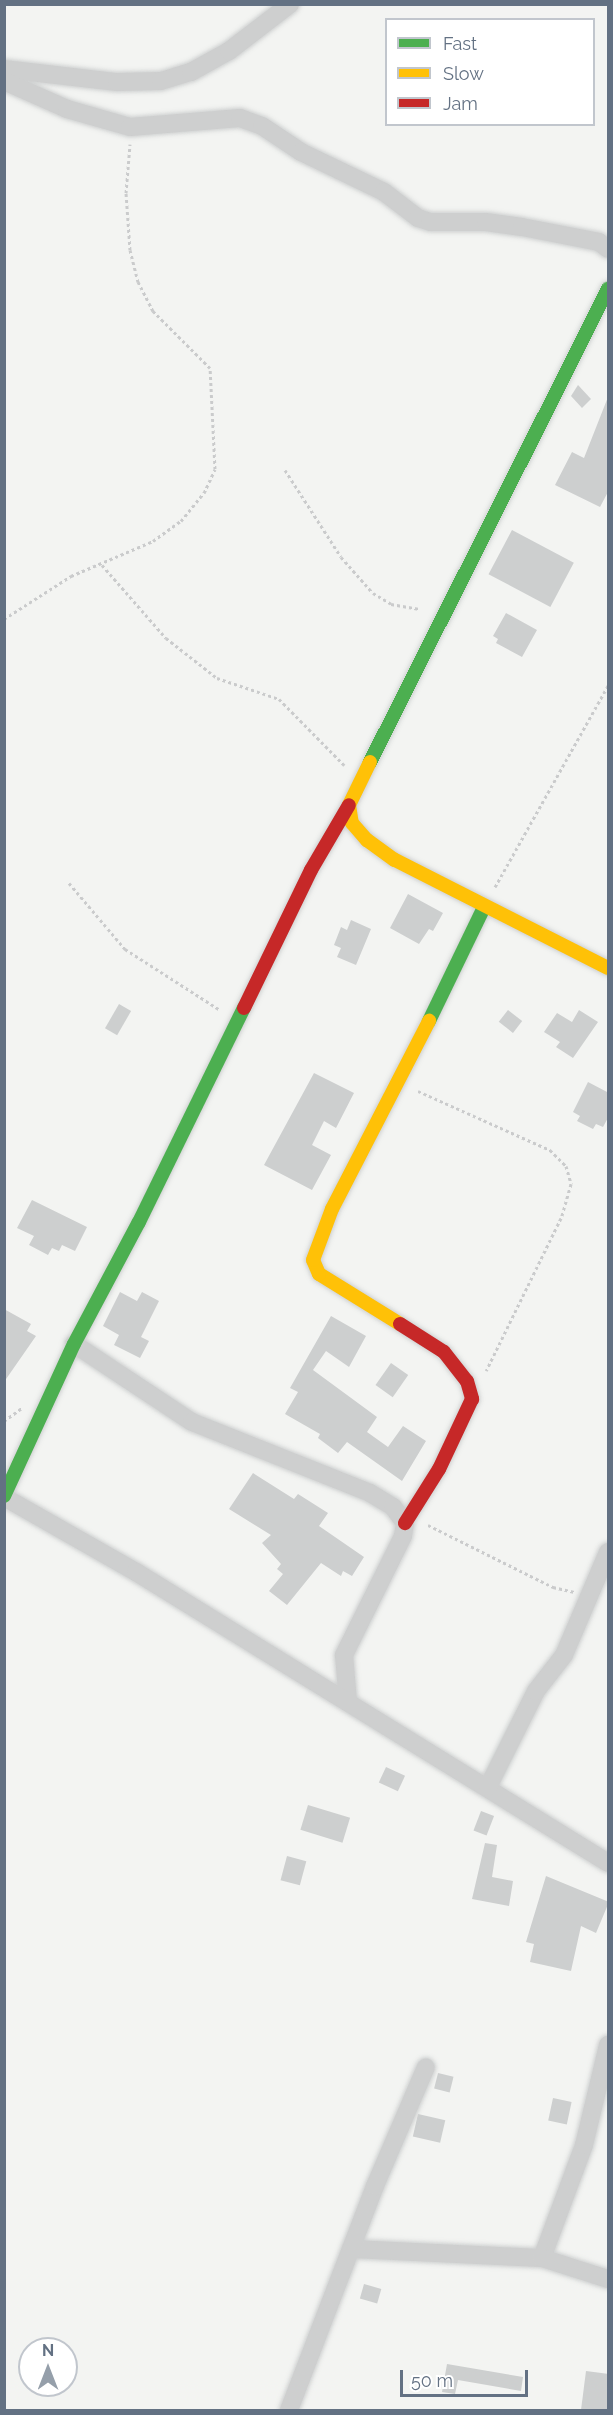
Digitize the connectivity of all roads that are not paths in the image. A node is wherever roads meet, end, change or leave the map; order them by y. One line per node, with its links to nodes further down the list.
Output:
1 (290, 4): 2 (street)
2 (4, 69)
3 (4, 81): 4 (street)
4 (609, 249)
5 (609, 289): 6 (street)
6 (349, 805): 7 (street); 9 (street)
7 (484, 907): 8 (street); 11 (street)
8 (609, 968)
9 (74, 1344): 10 (street); 11 (street)
10 (4, 1497): 14 (street)
11 (408, 1519): 13 (street)
12 (609, 1552): 16 (street)
13 (342, 1666): 14 (street); 15 (street)
14 (310, 1681): 15 (street)
15 (348, 1702): 16 (street)
16 (488, 1787): 17 (street)
17 (609, 1863)
18 (609, 2045): 21 (street)
19 (426, 2067): 20 (street)
20 (351, 2249): 21 (street); 23 (street)
21 (542, 2258): 22 (street)
22 (609, 2279)
23 (292, 2410)

